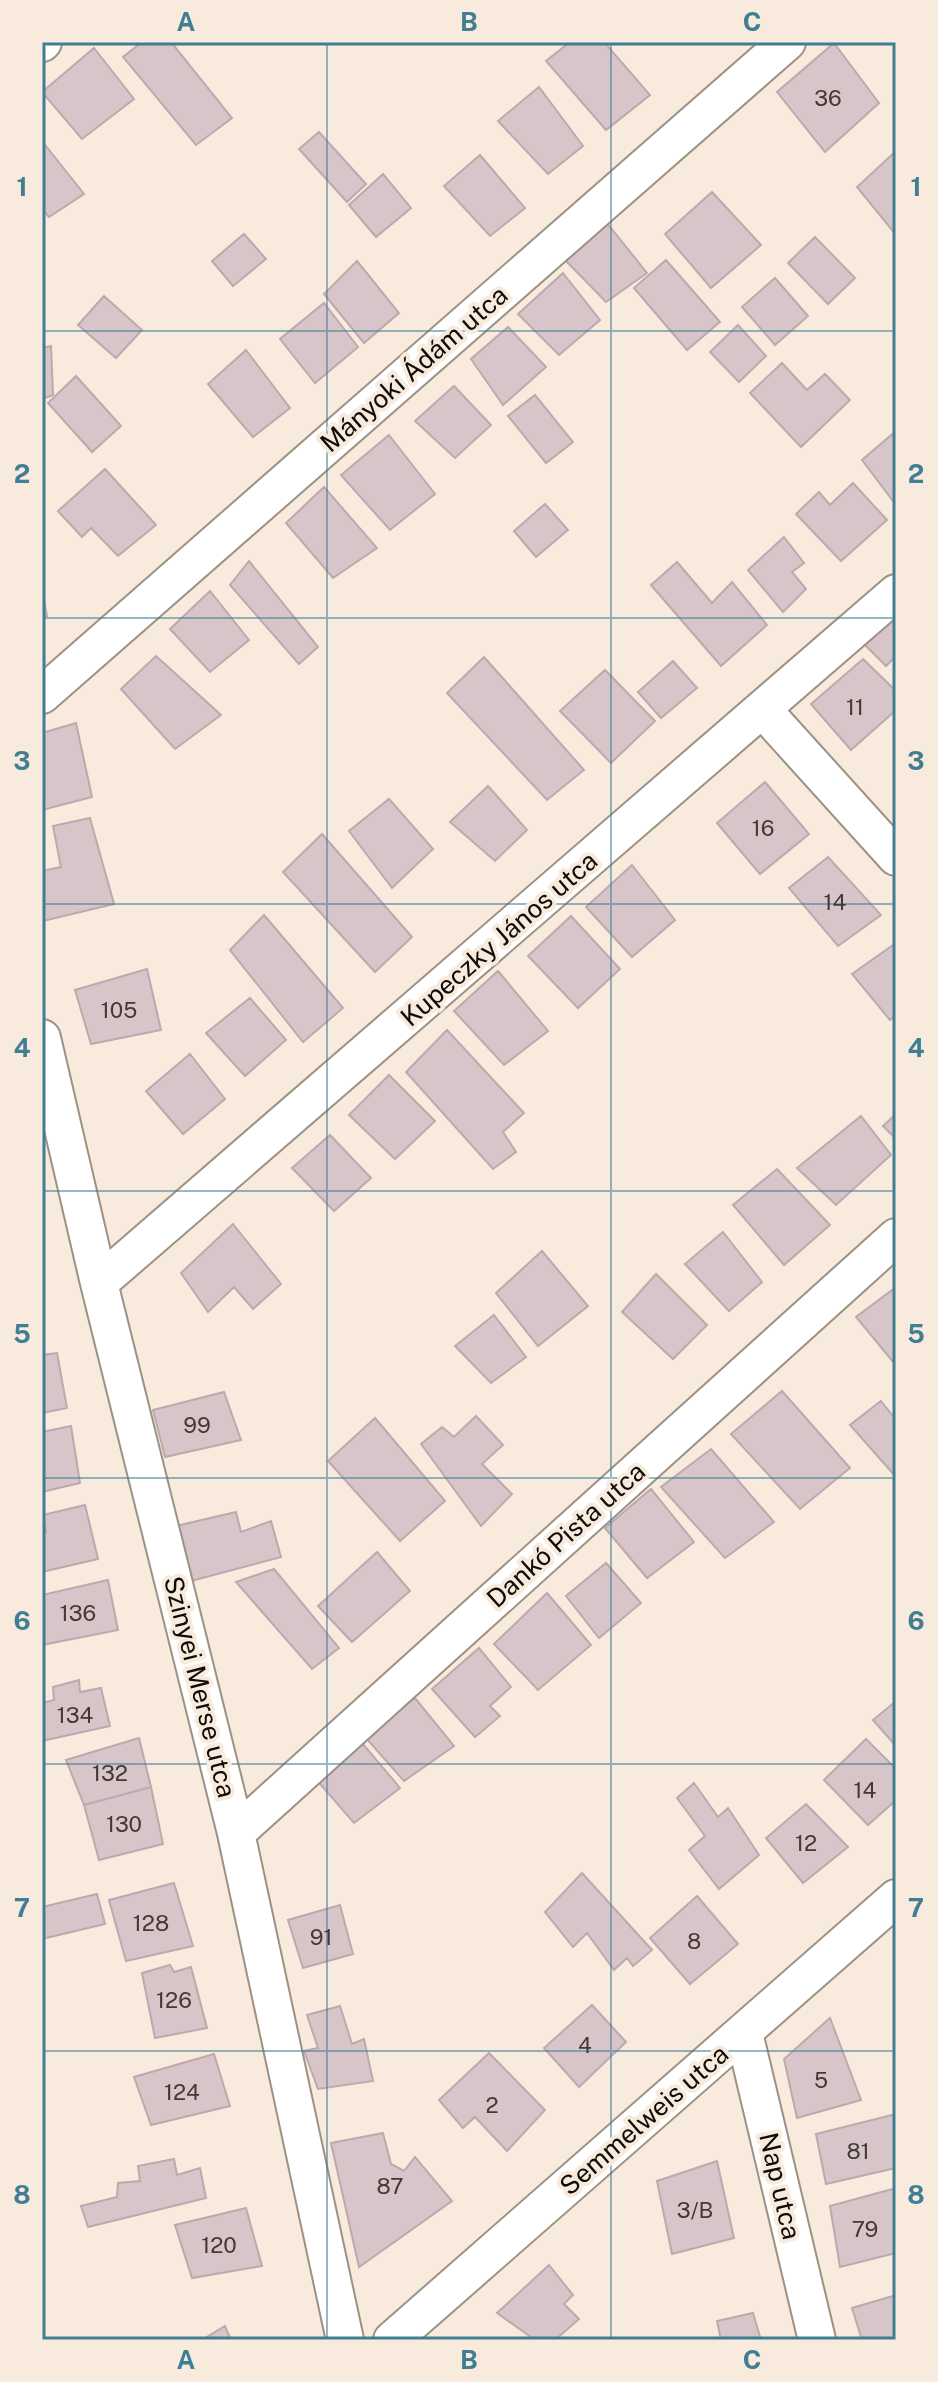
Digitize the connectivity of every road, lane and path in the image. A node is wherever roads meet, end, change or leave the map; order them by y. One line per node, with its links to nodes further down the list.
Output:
1 (787, 42): 3 (street, Mányoki Ádám utca)
2 (896, 593): 4 (street, Kupeczky János utca)
3 (42, 695)
4 (764, 711): 5 (street); 8 (street, Kupeczky János utca)
5 (896, 857)
6 (42, 1038): 8 (street, Szinyei Merse utca)
7 (896, 1237): 9 (street, Dankó Pista utca)
8 (99, 1283): 9 (street, Szinyei Merse utca)
9 (236, 1833): 12 (street, Szinyei Merse utca)
10 (896, 1898): 11 (street, Semmelweis utca)
11 (744, 2033): 13 (street, Semmelweis utca); 14 (street, Nap utca)
12 (345, 2340)
13 (392, 2340)
14 (817, 2340)

